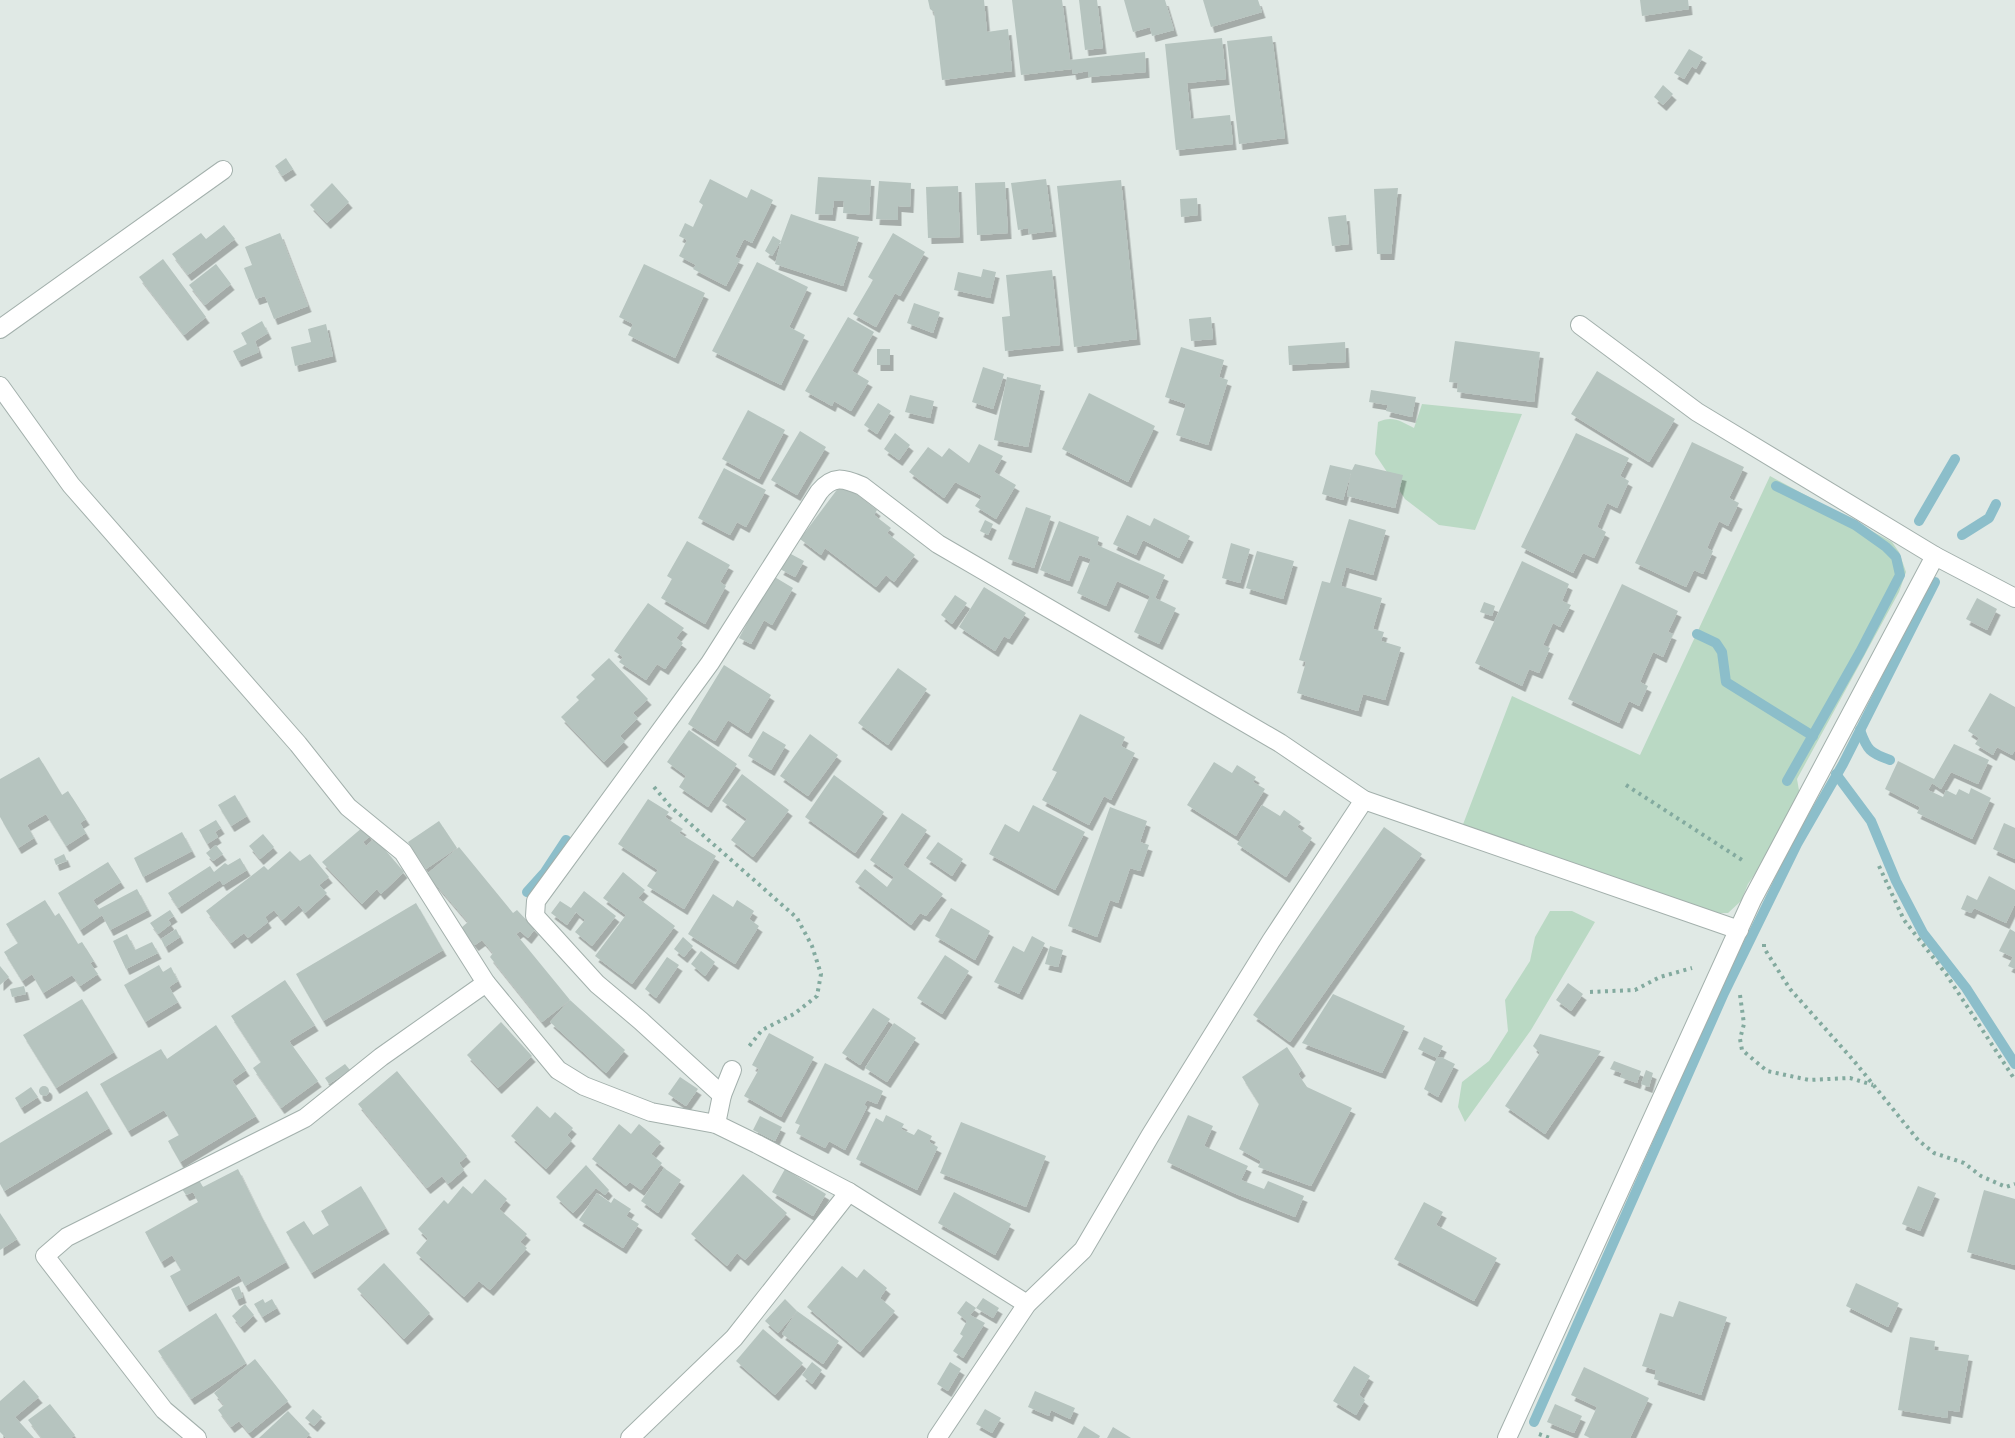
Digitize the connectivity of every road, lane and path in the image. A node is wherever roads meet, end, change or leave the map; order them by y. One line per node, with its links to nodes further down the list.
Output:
1 (223, 170): 3 (street)
2 (1580, 325): 5 (street)
3 (0, 329)
4 (0, 386): 15 (street)
5 (1935, 556): 6 (street); 11 (street)
6 (2015, 598)
7 (633, 768): 9 (street); 18 (path); 21 (street)
8 (1626, 785): 11 (path)
9 (1364, 800): 12 (street); 25 (street)
10 (1879, 866): 19 (path)
11 (1766, 874): 12 (street)
12 (1739, 930): 14 (street)
13 (1763, 940): 20 (path)
14 (1725, 961): 17 (path); 29 (street)
15 (486, 983): 22 (street); 26 (street)
16 (1738, 990): 20 (path)
17 (1590, 992)
18 (732, 1070): 21 (street)
19 (2015, 1080)
20 (1874, 1085): 23 (path)
21 (722, 1095): 22 (street)
22 (716, 1124): 24 (street)
23 (2015, 1184)
24 (849, 1192): 25 (street); 27 (street)
25 (1027, 1304): 28 (street)
26 (197, 1438)
27 (630, 1438)
28 (937, 1438)
29 (1507, 1438)

